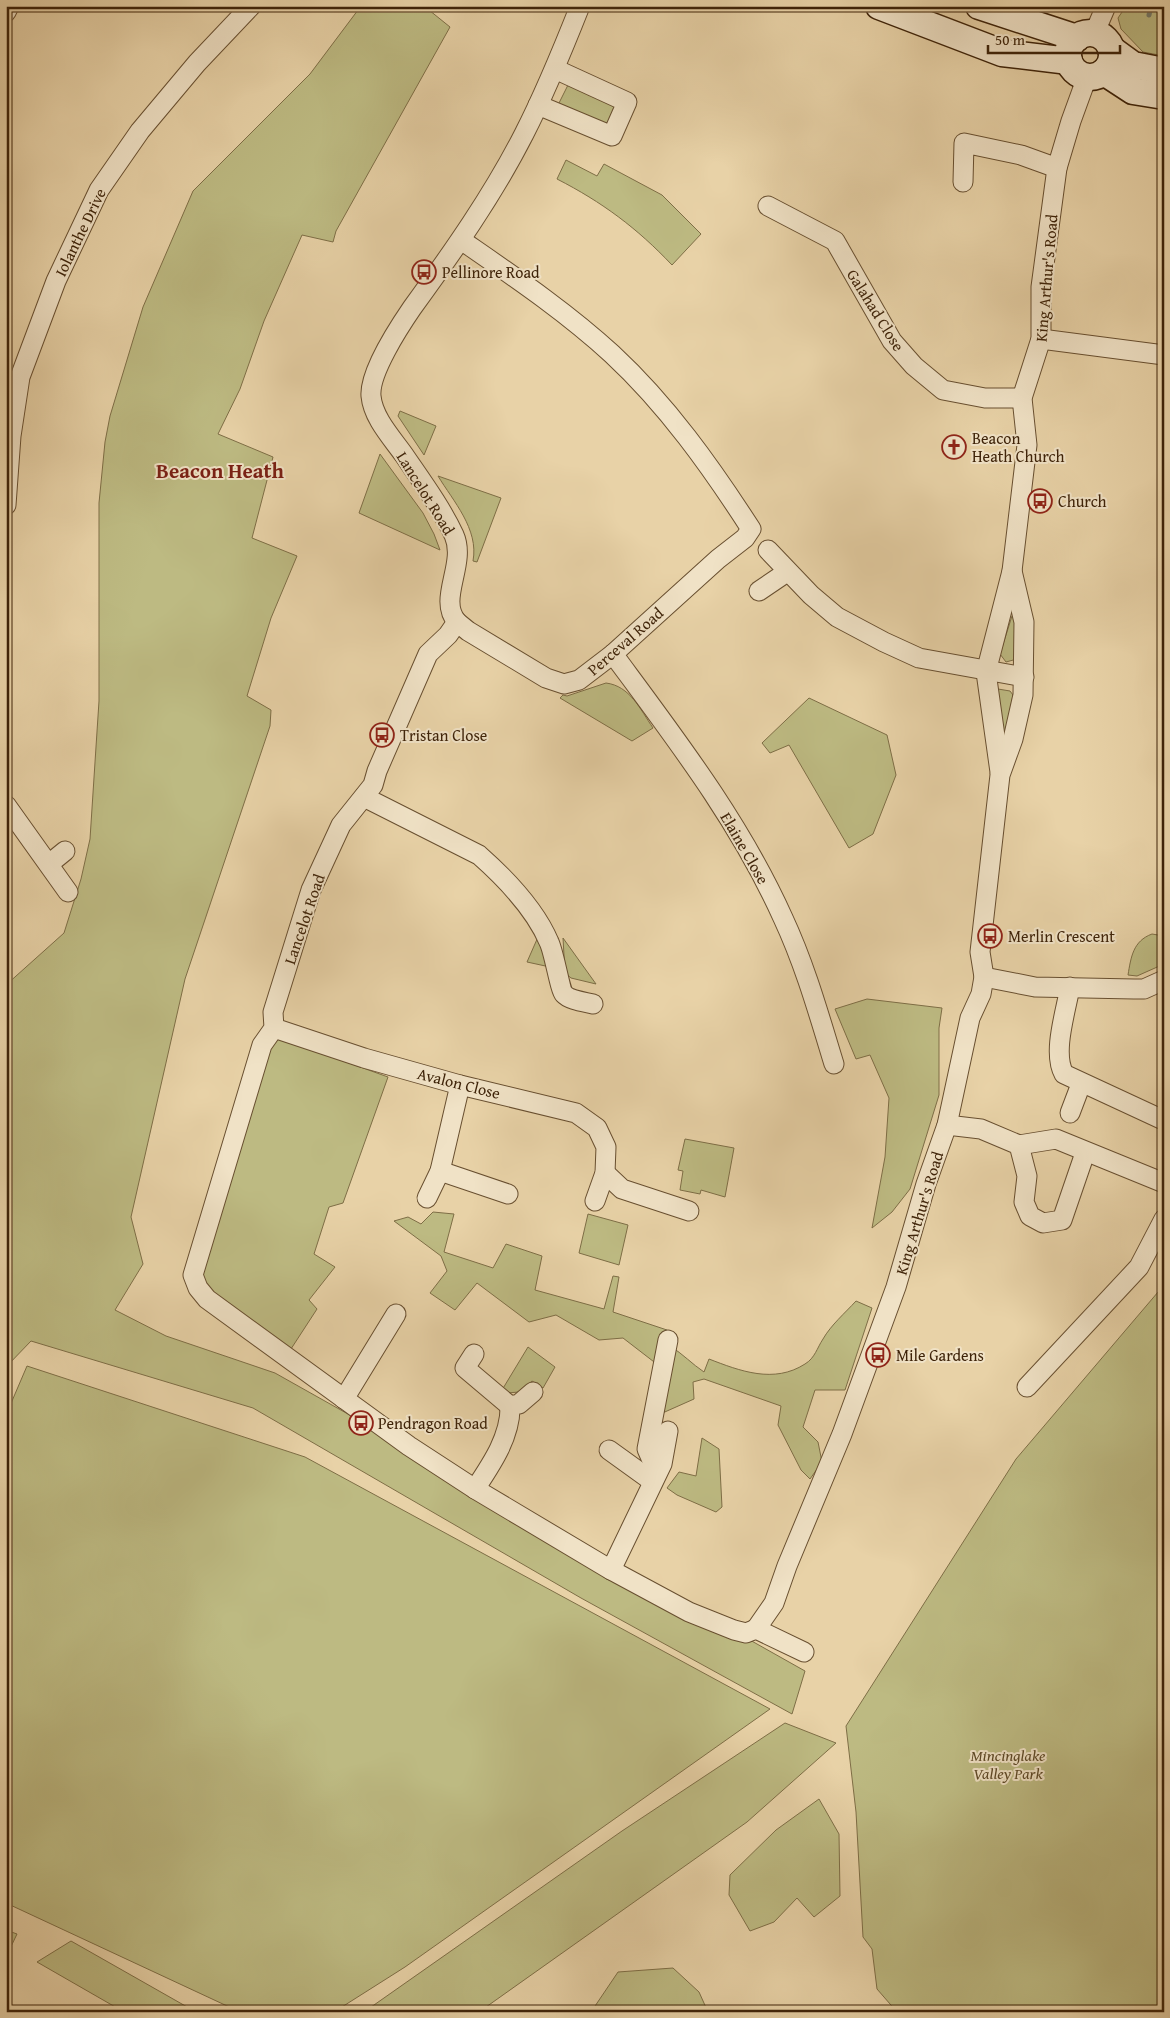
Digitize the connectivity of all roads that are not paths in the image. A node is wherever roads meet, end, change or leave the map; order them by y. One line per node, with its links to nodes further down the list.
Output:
1 (9, 6): 7 (street)
2 (251, 6): 20 (street, Iolanthe Drive)
3 (580, 6): 9 (street, Lancelot Road)
4 (879, 6): 8 (street)
5 (979, 6): 8 (street)
6 (1106, 6): 8 (street, King Arthur's Road)
7 (6, 12)
8 (1090, 55): 10 (street); 11 (street); 13 (street, King Arthur's Road)
9 (555, 69): 12 (street, Lancelot Road); 12 (street)
10 (1164, 71)
11 (1164, 96)
12 (538, 105): 16 (street, Lancelot Road)
13 (1058, 168): 14 (street); 17 (street, King Arthur's Road)
14 (963, 182)
15 (768, 206): 19 (street, Galahad Close)
16 (461, 240): 25 (street, Lancelot Road); 26 (street, Perceval Road)
17 (1041, 339): 18 (street); 19 (street, King Arthur's Road)
18 (1164, 355)
19 (1022, 398): 22 (street, King Arthur's Road)
20 (6, 505)
21 (768, 550): 23 (street)
22 (1012, 570): 27 (street, King Arthur's Road); 28 (street, King Arthur's Road)
23 (787, 572): 24 (street); 27 (street)
24 (759, 591)
25 (458, 622): 26 (street, Perceval Road); 30 (street, Lancelot Road)
26 (613, 654): 40 (street, Elaine Close)
27 (986, 672): 28 (street); 29 (street, King Arthur's Road)
28 (1024, 677): 29 (street, King Arthur's Road)
29 (1000, 776): 35 (street, King Arthur's Road)
30 (364, 798): 38 (street); 39 (street, Lancelot Road)
31 (6, 805): 33 (street)
32 (65, 851): 33 (street)
33 (49, 864): 34 (street)
34 (68, 892)
35 (984, 977): 37 (street); 45 (street, King Arthur's Road)
36 (1164, 980): 37 (street)
37 (1070, 988): 42 (street)
38 (593, 1004)
39 (274, 1028): 41 (street, Avalon Close); 61 (street)
40 (834, 1064)
41 (460, 1084): 48 (street); 49 (street, Avalon Close)
42 (1081, 1084): 43 (street); 44 (street)
43 (1070, 1113)
44 (1161, 1119)
45 (947, 1125): 46 (street); 68 (street, King Arthur's Road)
46 (1020, 1145): 47 (street); 47 (street)
47 (1085, 1153): 50 (street)
48 (440, 1171): 51 (street); 52 (street)
49 (605, 1173): 53 (street, Avalon Close); 54 (street)
50 (1164, 1183)
51 (508, 1194)
52 (428, 1198)
53 (595, 1202)
54 (689, 1211)
55 (1164, 1219): 59 (street)
56 (396, 1314): 61 (street)
57 (668, 1340): 65 (street)
58 (474, 1354): 62 (street)
59 (1027, 1387)
60 (533, 1392): 62 (street)
61 (344, 1399): 66 (street)
62 (510, 1406): 66 (street)
63 (668, 1431): 65 (street)
64 (609, 1450): 65 (street)
65 (655, 1477): 67 (street)
66 (475, 1489): 67 (street)
67 (611, 1570): 68 (street)
68 (756, 1629): 69 (street)
69 (804, 1652)

